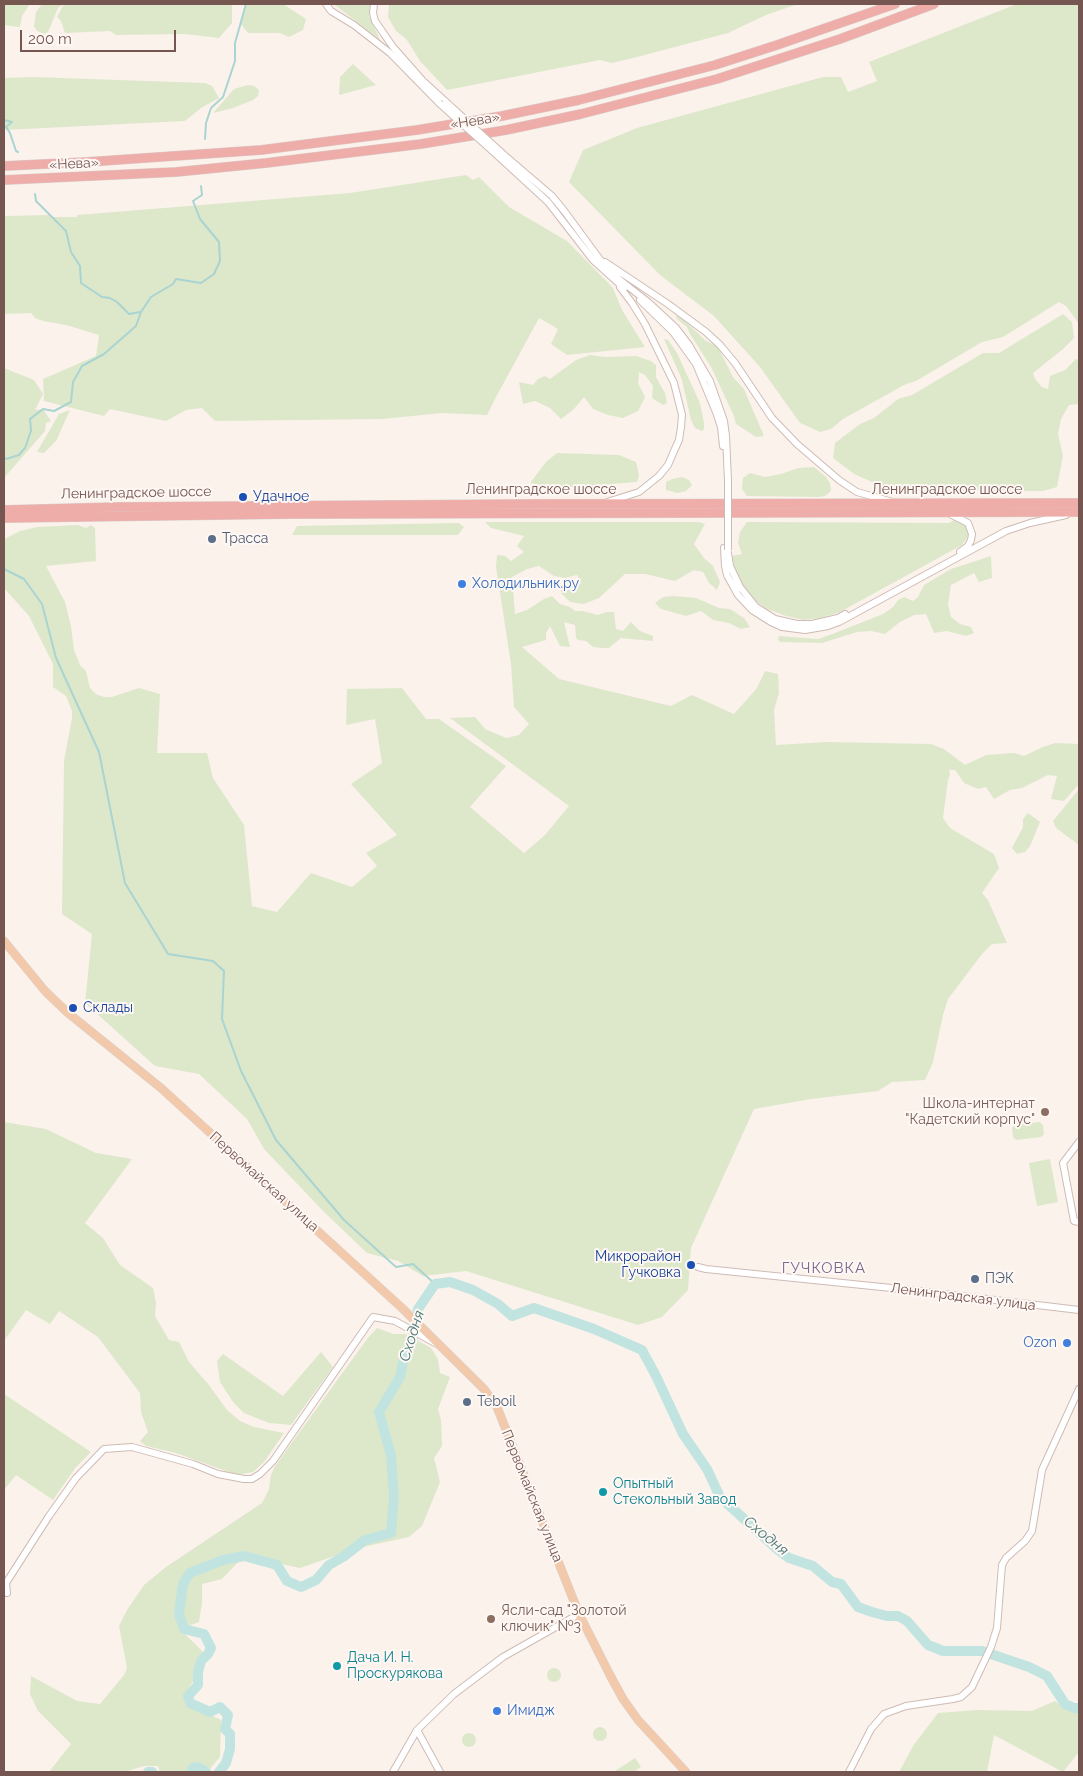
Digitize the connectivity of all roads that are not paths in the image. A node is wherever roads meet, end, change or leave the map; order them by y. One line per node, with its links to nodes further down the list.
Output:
1 (326, 4): 5 (street)
2 (374, 4): 5 (street)
3 (894, 4): 7 (highway, «Нева»)
4 (934, 4): 8 (highway, «Нева»)
5 (443, 103): 6 (street, bridge)
6 (501, 155): 9 (street); 10 (street)
7 (4, 166)
8 (4, 180)
9 (594, 251): 11 (street); 12 (street)
10 (616, 282): 11 (street); 13 (street)
11 (726, 481): 19 (street)
12 (897, 503): 13 (highway, Ленинградское шоссе); 14 (highway, Ленинградское шоссе)
13 (600, 504): 15 (highway, Ленинградское шоссе)
14 (1079, 504)
15 (4, 510)
16 (942, 512): 17 (highway, Ленинградское шоссе); 18 (highway, Ленинградское шоссе); 19 (street)
17 (1079, 513): 19 (street)
18 (4, 518)
19 (726, 549)
20 (4, 941): 25 (main road, Первомайская улица)
21 (1079, 1142): 22 (street)
22 (1079, 1222)
23 (698, 1267): 24 (street, Ленинградская улица)
24 (1079, 1310)
25 (424, 1334): 27 (street); 28 (main road, Первомайская улица)
26 (1079, 1389): 33 (street)
27 (6, 1593)
28 (579, 1614): 29 (street); 32 (main road, Первомайская улица)
29 (417, 1730): 30 (street); 31 (street)
30 (393, 1772)
31 (440, 1772)
32 (686, 1772)
33 (849, 1772)

